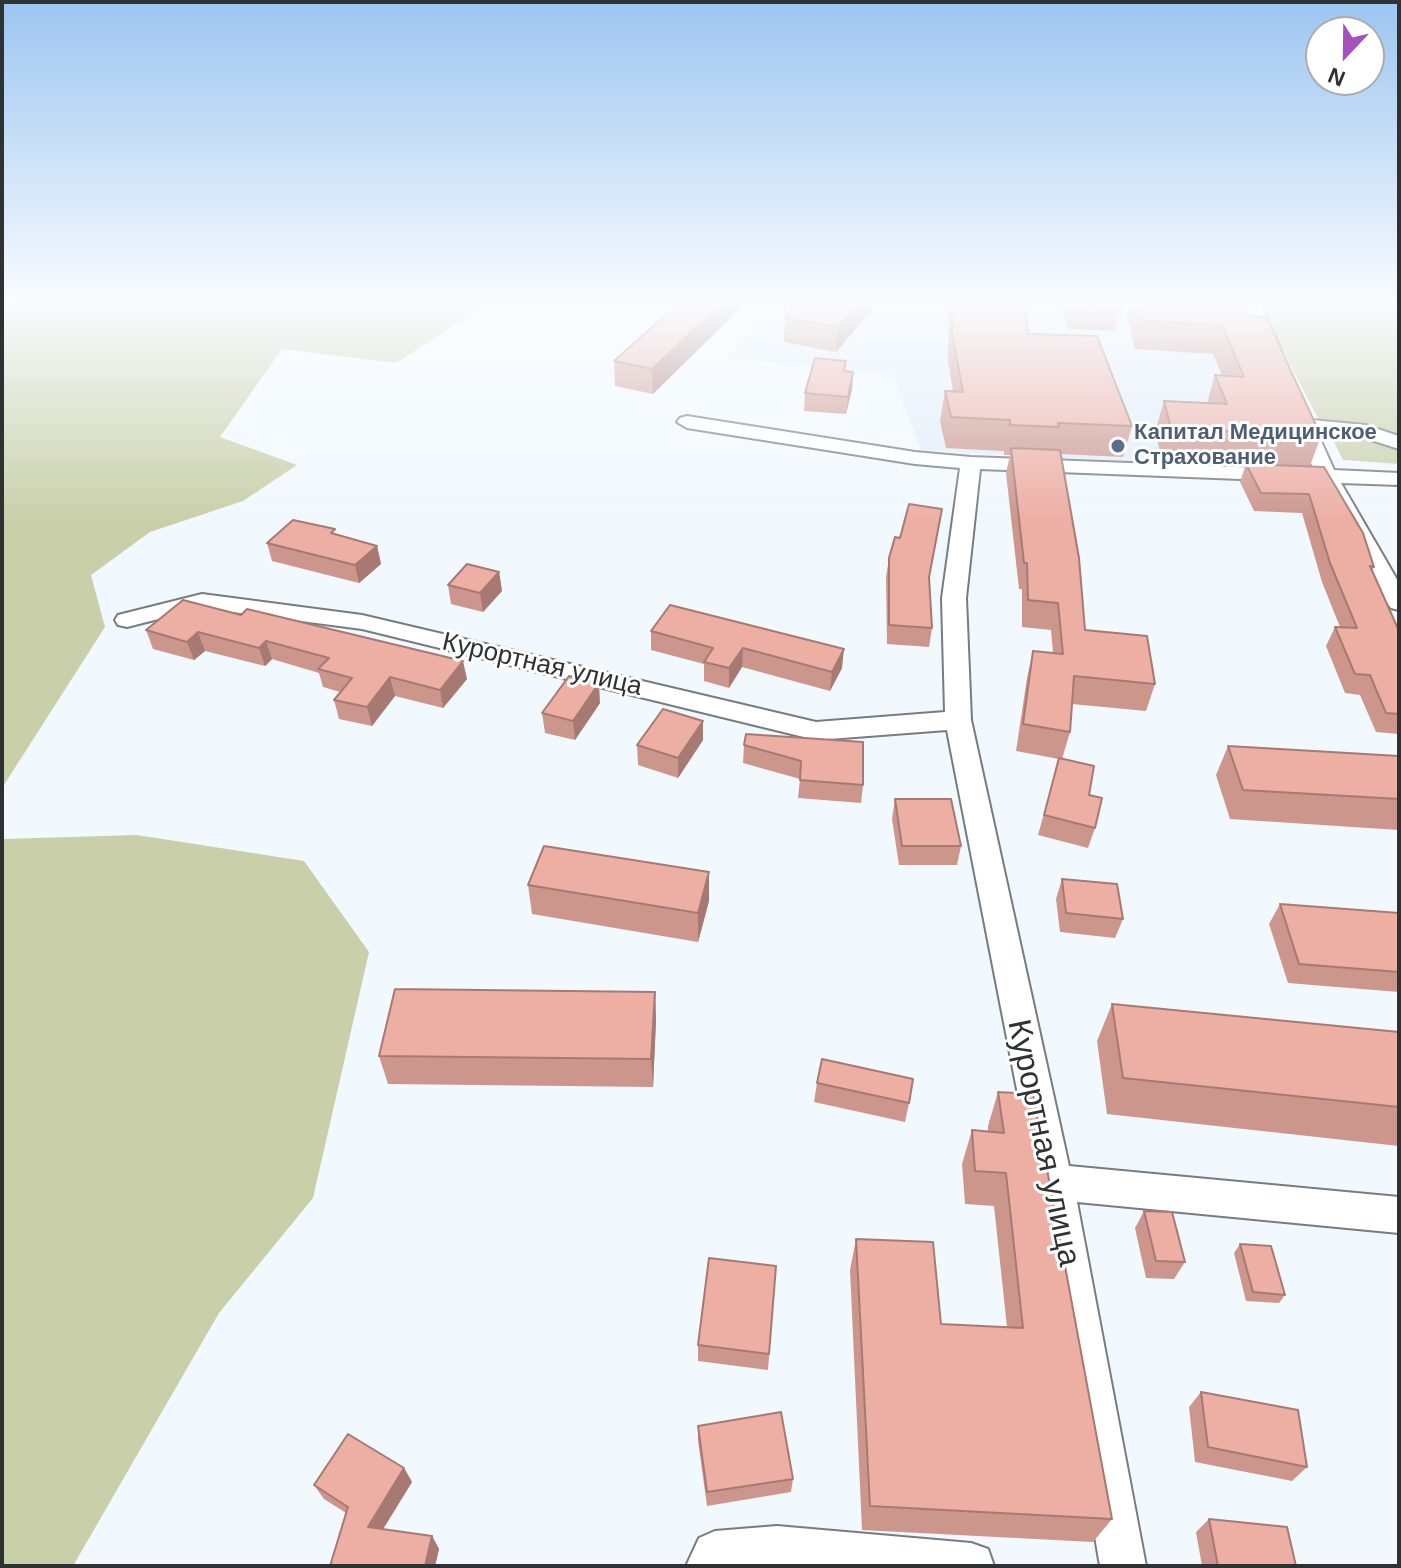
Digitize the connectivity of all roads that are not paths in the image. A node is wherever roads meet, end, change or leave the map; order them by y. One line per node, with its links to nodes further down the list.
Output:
1 (1292, 396): 3 (street)
2 (687, 422): 5 (street)
3 (1305, 425): 4 (street); 6 (street)
4 (1399, 443)
5 (971, 463): 6 (street); 10 (street, Курортная улица)
6 (1328, 479): 7 (street); 8 (street)
7 (1399, 479)
8 (1399, 603)
9 (127, 620): 10 (street, Курортная улица)
10 (958, 720): 11 (street, Курортная улица)
11 (1054, 1182): 12 (street); 15 (street, Курортная улица)
12 (1399, 1215)
13 (709, 1566): 14 (street)
14 (971, 1566)
15 (1123, 1566)

